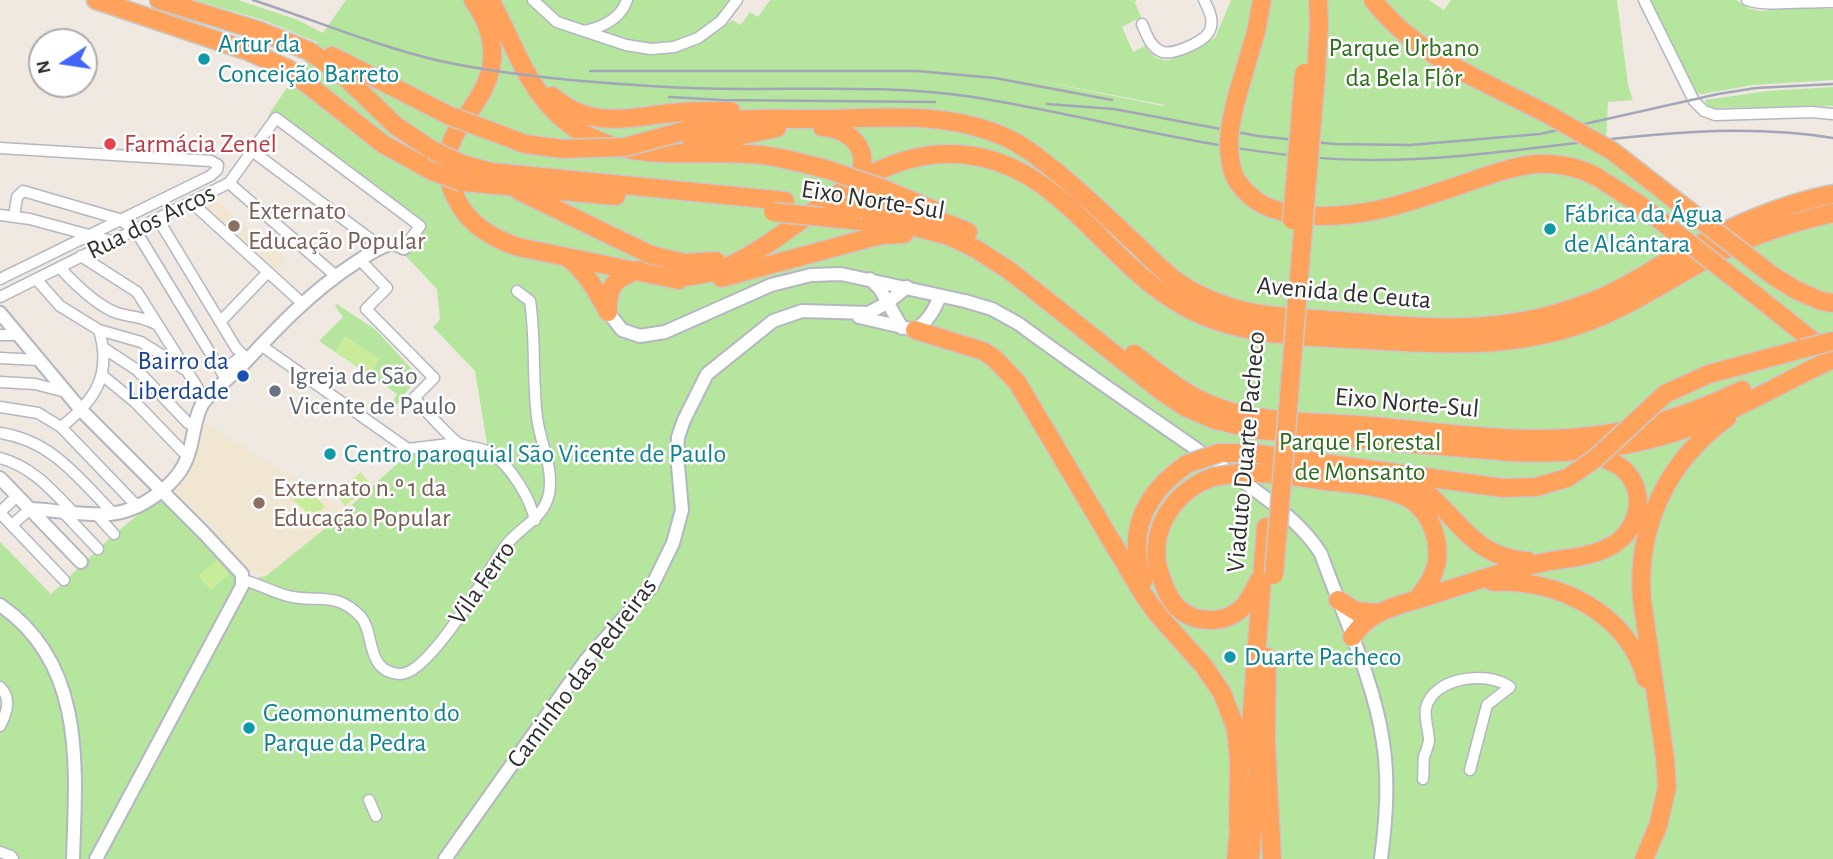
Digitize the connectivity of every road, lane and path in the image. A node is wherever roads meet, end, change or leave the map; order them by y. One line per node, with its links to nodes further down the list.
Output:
1 (96, 0): 28 (highway, Eixo Norte-Sul, bridge)
2 (159, 0): 17 (highway, Eixo Norte-Sul)
3 (473, 0): 48 (highway)
4 (491, 0): 19 (highway)
5 (533, 0): 18 (street)
6 (627, 0): 18 (street)
7 (737, 0): 18 (street)
8 (1205, 0): 16 (street)
9 (1262, 0): 84 (highway, bridge)
10 (1307, 0): 20 (highway)
11 (1318, 0): 20 (highway)
12 (1373, 0): 67 (highway, bridge)
13 (1644, 0): 21 (street)
14 (1747, 0): 15 (street)
15 (1833, 2)
16 (1142, 24)
17 (261, 30): 24 (highway, bridge); 28 (highway, Eixo Norte-Sul, bridge)
18 (585, 32)
19 (508, 34): 22 (highway); 27 (highway)
20 (1310, 74): 119 (highway, Viaduto Duarte Pacheco, bridge)
21 (1833, 114)
22 (885, 117): 24 (highway); 32 (highway, Avenida de Ceuta)
23 (777, 128): 24 (highway); 27 (highway); 30 (highway)
24 (680, 132)
25 (0, 148): 39 (street, Rua dos Arcos)
26 (252, 151): 29 (street, Rua dos Arcos); 45 (street); 46 (street, Rua dos Arcos)
27 (648, 154): 44 (highway, bridge)
28 (462, 173): 31 (highway, Eixo Norte-Sul); 35 (highway, Eixo Norte-Sul)
29 (229, 183): 34 (street, Rua dos Arcos); 55 (street)
30 (850, 186): 32 (highway, Avenida de Ceuta); 49 (highway, Avenida de Ceuta)
31 (512, 187): 35 (highway, Eixo Norte-Sul); 49 (highway)
32 (1063, 188): 53 (highway, Avenida de Ceuta); 60 (highway, Avenida de Ceuta)
33 (1833, 194): 72 (highway, Avenida de Ceuta)
34 (191, 202): 40 (street, Rua dos Arcos); 54 (street)
35 (779, 207): 44 (highway, Eixo Norte-Sul, bridge)
36 (0, 215): 37 (street)
37 (14, 217): 39 (street); 42 (street)
38 (1830, 218): 72 (highway, Avenida de Ceuta)
39 (119, 219): 41 (street); 42 (street, Rua dos Arcos)
40 (158, 219): 41 (street, Rua dos Arcos); 73 (street)
41 (136, 231): 43 (street, Rua dos Arcos); 88 (street)
42 (88, 234): 43 (street); 57 (street, Rua dos Arcos)
43 (111, 241): 47 (street, Rua dos Arcos)
44 (977, 243): 56 (highway); 98 (highway, Eixo Norte-Sul); 100 (highway, Eixo Norte-Sul)
45 (381, 247): 46 (street); 50 (street)
46 (404, 248)
47 (81, 256): 51 (street, Rua dos Arcos); 74 (street)
48 (565, 256): 52 (highway); 70 (highway)
49 (746, 256): 56 (highway, Avenida de Ceuta)
50 (360, 260): 55 (street); 99 (street)
51 (60, 268): 58 (street, Rua dos Arcos); 74 (street)
52 (639, 270): 56 (highway); 70 (highway)
53 (1163, 270): 60 (highway); 72 (highway, Avenida de Ceuta)
54 (268, 272): 65 (street); 73 (street)
55 (336, 276): 65 (street)
56 (668, 278)
57 (0, 279)
58 (36, 279): 64 (street, Rua dos Arcos); 76 (street)
59 (870, 279): 61 (street); 66 (street); 70 (street)
60 (1151, 284): 72 (highway, Avenida de Ceuta)
61 (907, 287): 63 (street); 66 (street)
62 (517, 291): 113 (street, Vila Ferro)
63 (940, 296): 75 (street); 123 (street)
64 (0, 297)
65 (302, 303): 80 (street)
66 (887, 303): 69 (street); 75 (street)
67 (1833, 303)
68 (0, 306): 71 (street)
69 (835, 311): 75 (street); 143 (street, Caminho das Pedreiras)
70 (608, 312)
71 (0, 313): 78 (street)
72 (1562, 321)
73 (220, 322): 82 (street)
74 (159, 326): 86 (street)
75 (908, 329): 127 (highway)
76 (99, 330): 81 (street); 86 (street)
77 (0, 335): 78 (street)
78 (18, 335): 85 (street)
79 (1833, 343): 84 (highway, bridge)
80 (262, 346): 82 (street); 99 (street)
81 (105, 349): 87 (street); 95 (street)
82 (245, 357): 88 (street)
83 (0, 358): 85 (street)
84 (1819, 358): 92 (highway); 98 (highway); 103 (highway, bridge)
85 (40, 360): 90 (street)
86 (188, 371): 91 (street)
87 (102, 375): 94 (street); 101 (street)
88 (226, 379): 91 (street)
89 (0, 382): 90 (street)
90 (66, 392): 94 (street)
91 (206, 401): 95 (street)
92 (1743, 402): 98 (highway); 135 (highway)
93 (0, 407): 96 (street)
94 (82, 411): 96 (street); 105 (street)
95 (196, 426): 101 (street)
96 (61, 427): 107 (street)
97 (0, 433): 112 (street)
98 (1629, 437): 100 (highway, Eixo Norte-Sul)
99 (457, 443): 113 (street)
100 (1583, 451): 118 (highway)
101 (188, 457): 105 (street)
102 (0, 458): 109 (street)
103 (1379, 470): 118 (highway); 127 (highway, bridge)
104 (0, 478): 106 (street)
105 (161, 491): 107 (street); 121 (street)
106 (17, 496): 108 (street); 110 (street)
107 (137, 506): 112 (street)
108 (30, 509): 109 (street); 114 (street); 117 (street)
109 (67, 511): 111 (street); 116 (street)
110 (0, 513): 114 (street)
111 (96, 514): 112 (street); 115 (street)
112 (114, 514)
113 (535, 520): 121 (street, Vila Ferro)
114 (12, 525): 120 (street)
115 (114, 534)
116 (98, 549)
117 (81, 562)
118 (1546, 562): 122 (highway)
119 (1267, 568): 124 (highway, bridge); 129 (highway, Viaduto Duarte Pacheco); 137 (highway, Viaduto Duarte Pacheco)
120 (64, 580)
121 (243, 580): 140 (street)
122 (1462, 585): 124 (highway); 135 (highway)
123 (1338, 600): 126 (highway); 128 (street)
124 (1418, 600): 126 (highway)
125 (0, 605): 138 (street)
126 (1379, 612): 128 (highway)
127 (1169, 627): 137 (highway)
128 (1352, 637): 147 (street)
129 (1267, 657): 145 (highway); 146 (highway)
130 (0, 687): 131 (street)
131 (0, 726)
132 (1470, 770): 133 (street)
133 (1423, 779)
134 (369, 800): 136 (street)
135 (1661, 814): 148 (highway)
136 (376, 816)
137 (1238, 827): 144 (highway)
138 (73, 844): 140 (street); 142 (street)
139 (0, 852): 141 (street)
140 (97, 857)
141 (13, 859)
142 (73, 859)
143 (445, 859)
144 (1236, 859)
145 (1250, 859)
146 (1272, 859)
147 (1381, 859)
148 (1644, 859)

